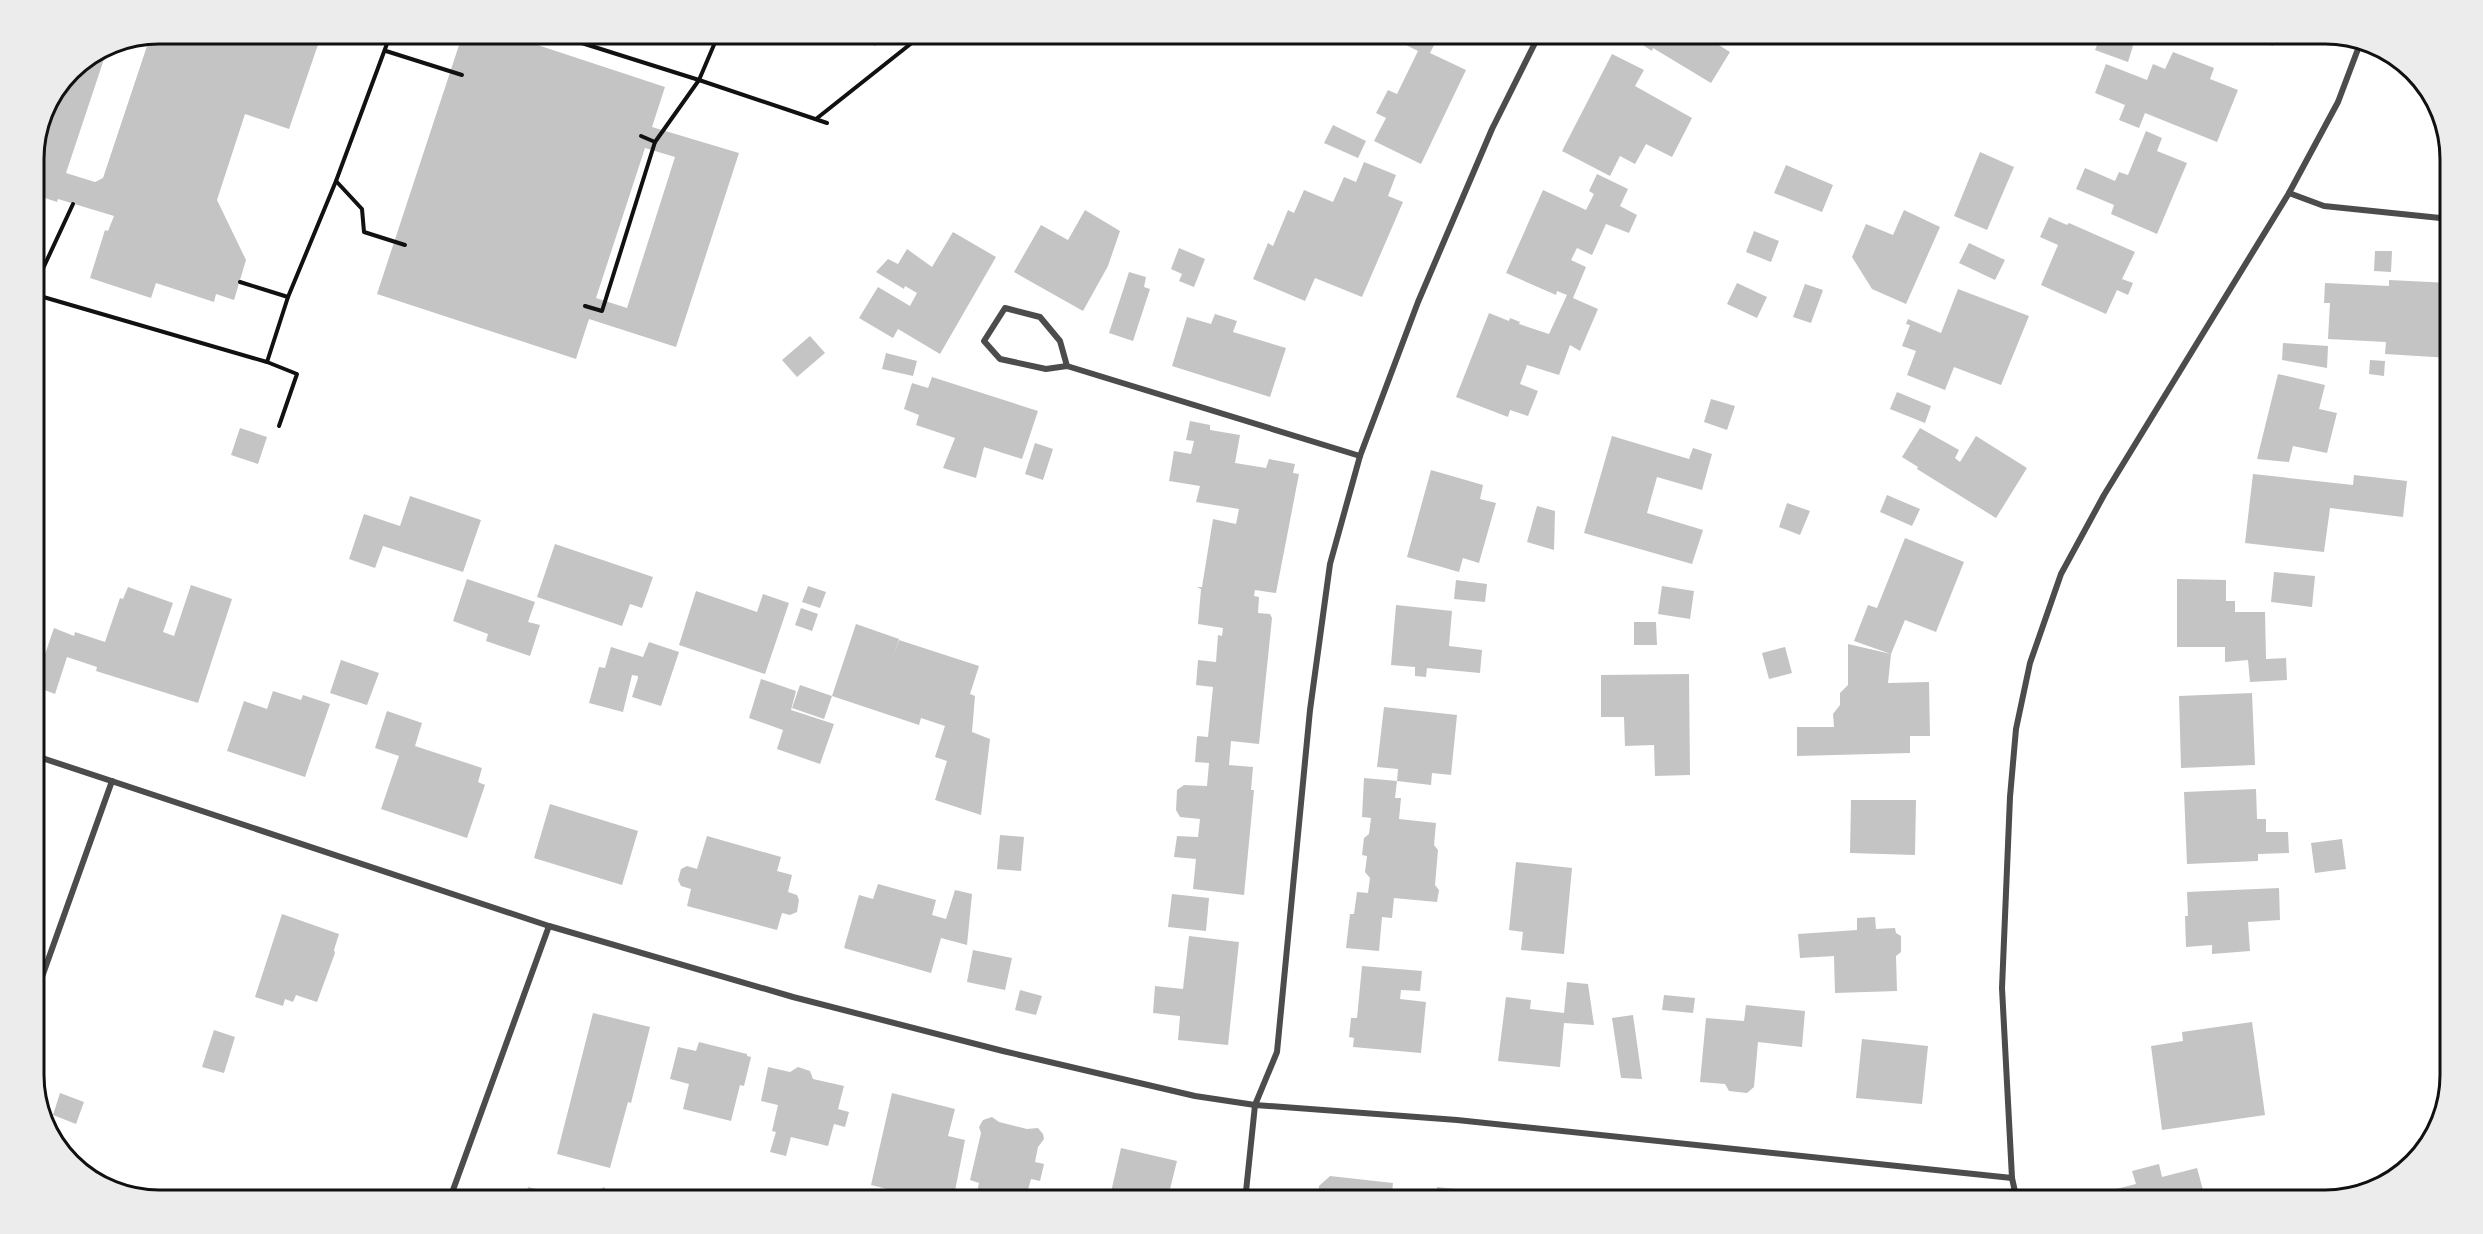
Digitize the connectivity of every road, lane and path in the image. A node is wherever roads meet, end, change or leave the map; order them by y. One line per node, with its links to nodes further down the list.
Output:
1 (388, 44): 7 (path)
2 (585, 44): 9 (path)
3 (714, 44): 9 (path)
4 (910, 44): 10 (path)
5 (1534, 44): 27 (street)
6 (2358, 49): 15 (street)
7 (386, 51): 8 (path); 14 (path)
8 (462, 75)
9 (699, 80): 10 (path); 13 (path)
10 (815, 119): 11 (path)
11 (827, 123)
12 (641, 136): 13 (path)
13 (655, 142): 23 (path)
14 (336, 181): 18 (path); 22 (path)
15 (2289, 193): 17 (street); 33 (street)
16 (73, 204): 19 (path)
17 (2439, 218)
18 (405, 245)
19 (44, 268)
20 (240, 282): 22 (path)
21 (44, 295): 24 (path)
22 (288, 297): 24 (path)
23 (585, 306)
24 (267, 362): 26 (path)
25 (1067, 366): 25 (street); 27 (street)
26 (279, 426)
27 (1360, 456): 32 (street)
28 (44, 759): 29 (street)
29 (112, 781): 30 (street); 31 (street)
30 (549, 926): 32 (street); 34 (street)
31 (44, 971)
32 (1255, 1105): 33 (street); 35 (street)
33 (2012, 1178): 36 (street)
34 (453, 1190)
35 (1246, 1190)
36 (2015, 1190)

